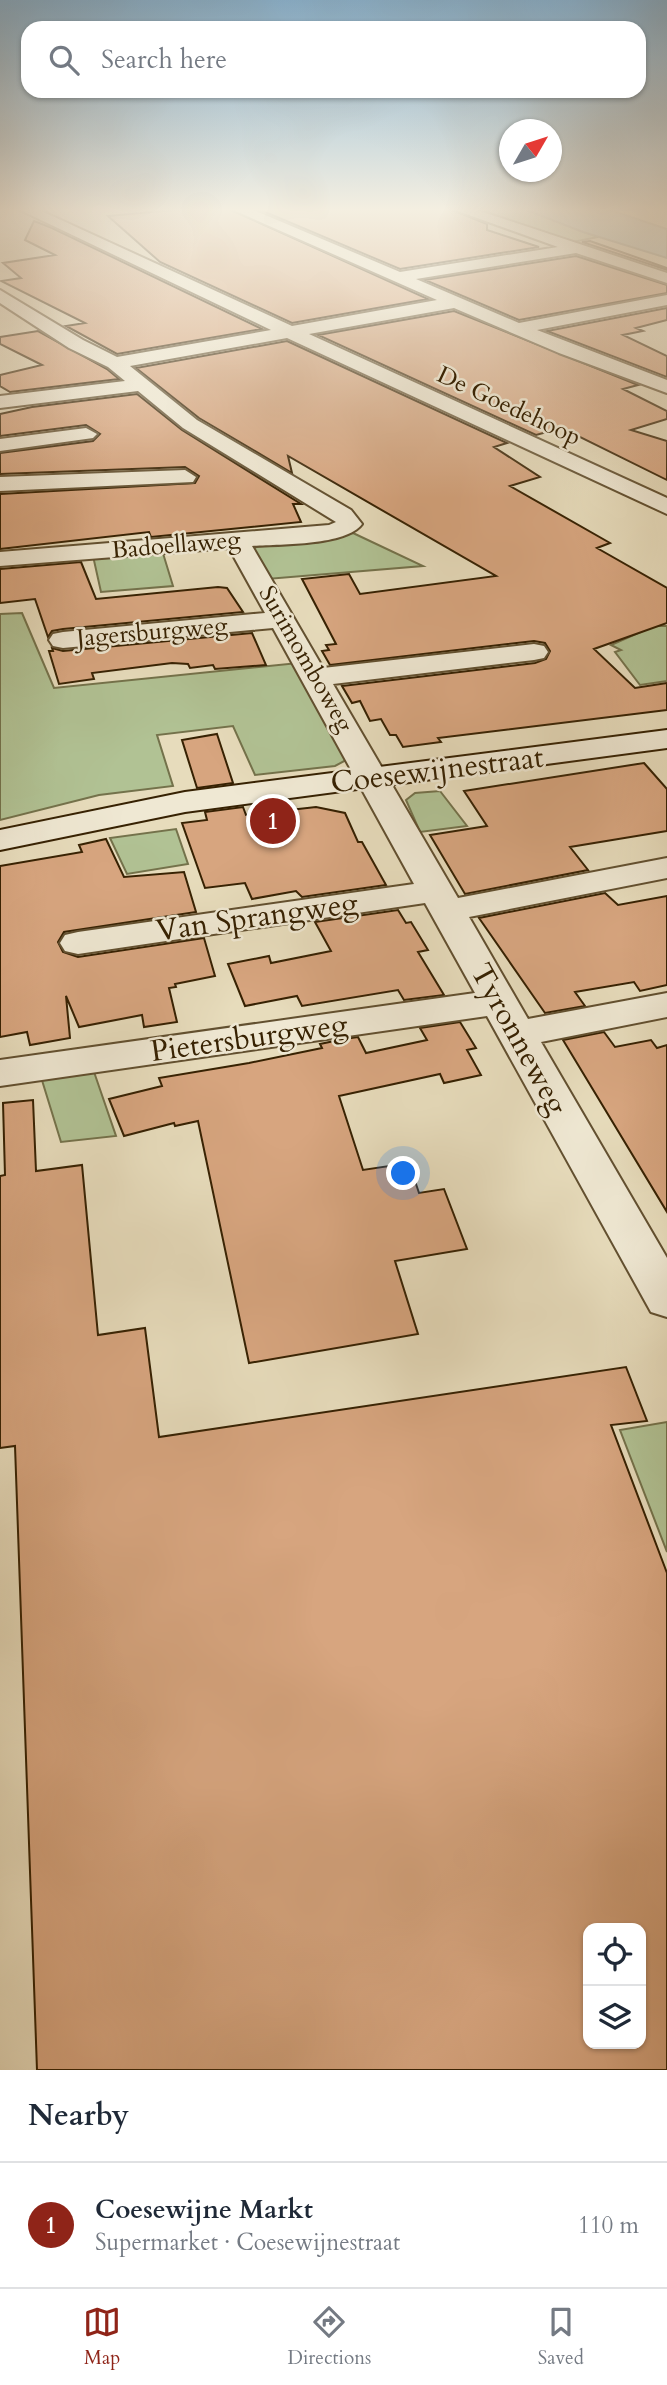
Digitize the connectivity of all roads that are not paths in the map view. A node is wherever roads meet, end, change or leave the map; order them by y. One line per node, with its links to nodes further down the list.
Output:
1 (17, 306): 6 (street)
2 (230, 306): 9 (street, De Goedehoop)
3 (436, 306): 9 (street)
4 (466, 306): 8 (street)
5 (637, 306): 8 (street)
6 (44, 322): 7 (street); 10 (street)
7 (17, 327)
8 (519, 328): 12 (street)
9 (286, 331): 10 (street); 18 (street, De Goedehoop)
10 (115, 363): 11 (street)
11 (141, 385): 13 (street); 19 (street, Badoellaweg)
12 (667, 387)
13 (0, 402)
14 (86, 435): 15 (street)
15 (0, 445)
16 (185, 477): 17 (street)
17 (0, 484)
18 (667, 507)
19 (237, 540): 20 (street, Badoellaweg); 21 (street, Surimomboweg)
20 (0, 559)
21 (283, 619): 22 (street, Jagersburgweg); 24 (street, Surimomboweg)
22 (63, 640)
23 (534, 652): 24 (street)
24 (317, 677): 26 (street, Surimomboweg)
25 (667, 739): 26 (street, Coesewijnestraat)
26 (374, 778): 27 (street, Coesewijnestraat); 29 (street, Tyronneweg)
27 (0, 840)
28 (667, 868): 29 (street, Van Sprangweg)
29 (441, 901): 30 (street, Van Sprangweg); 32 (street, Tyronneweg)
30 (78, 943)
31 (667, 1005): 32 (street, Pietersburgweg)
32 (507, 1018): 33 (street, Pietersburgweg); 34 (street, Tyronneweg)
33 (0, 1073)
34 (664, 1289)

